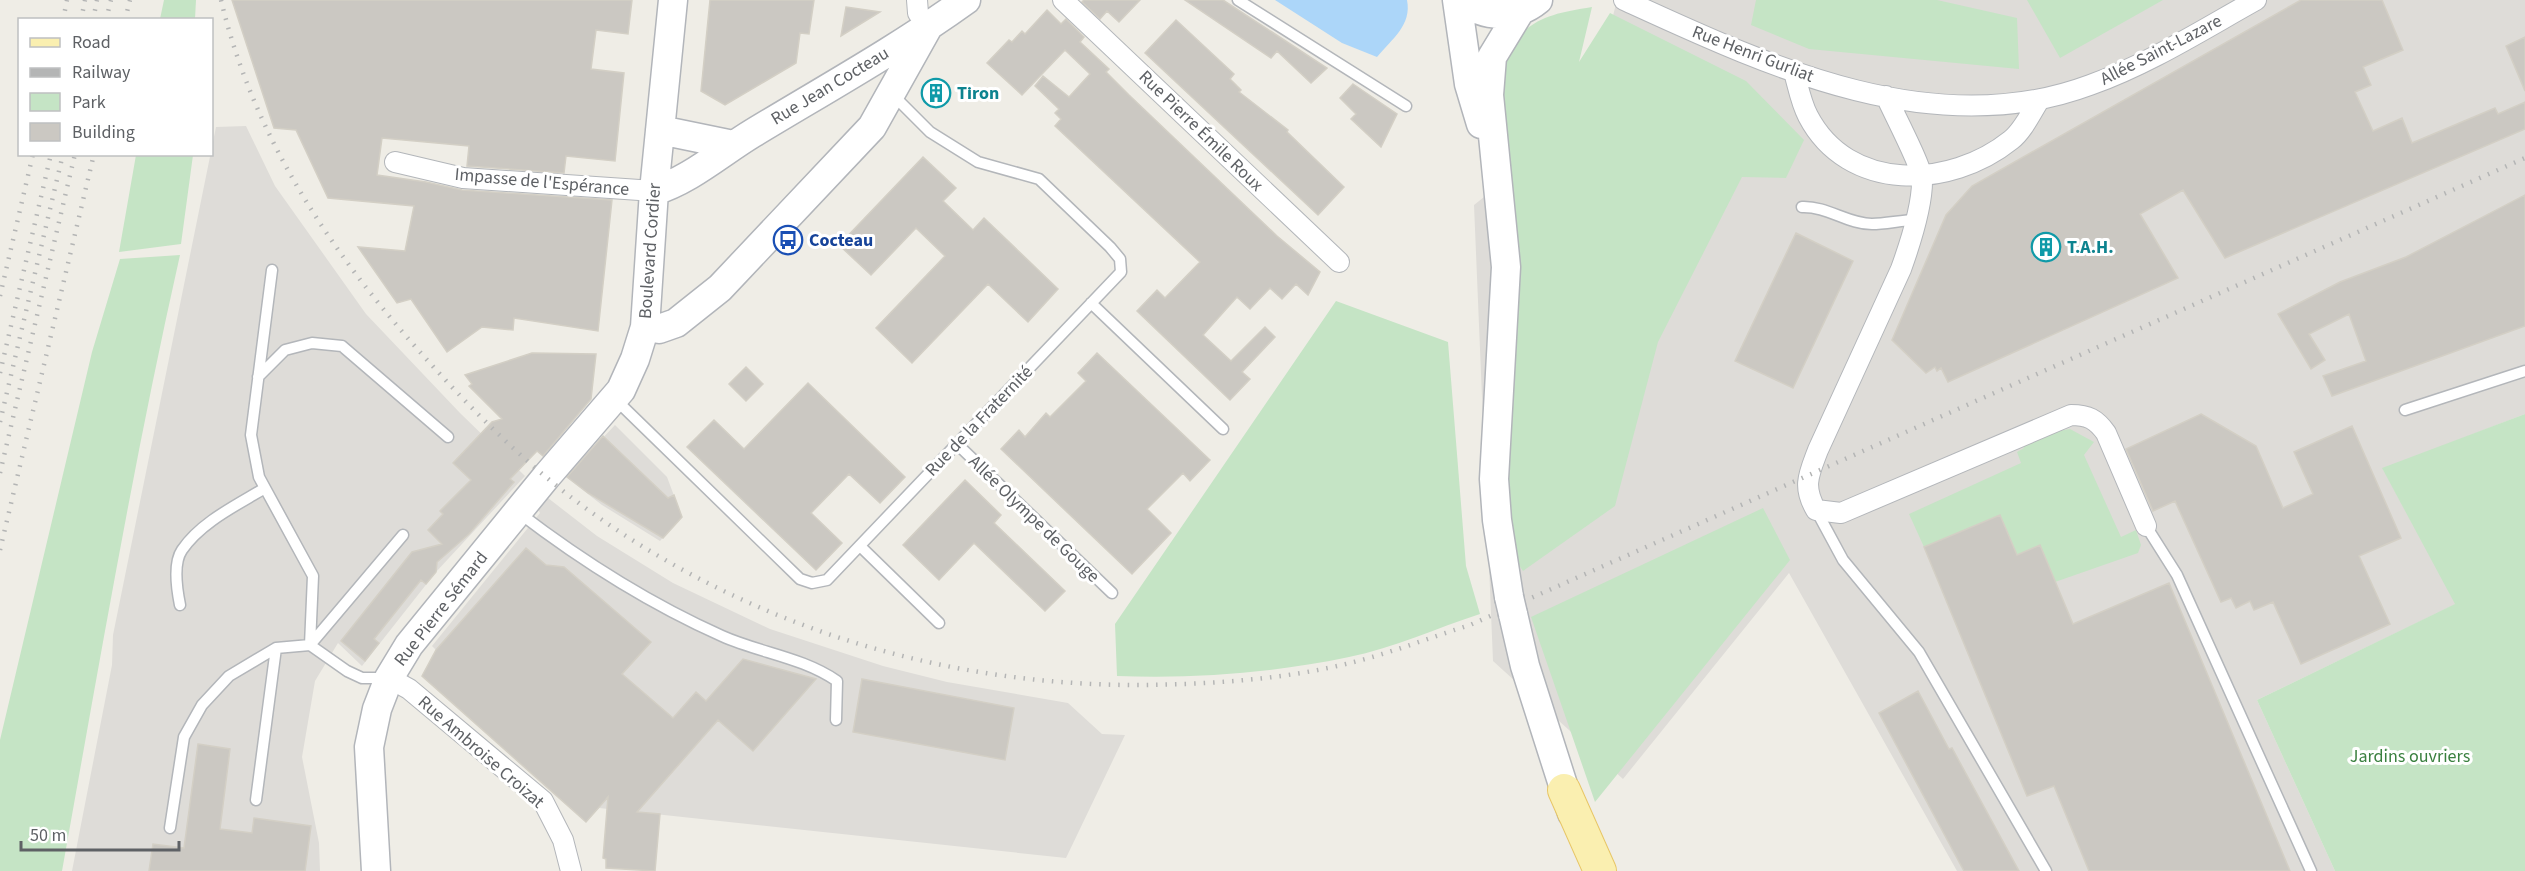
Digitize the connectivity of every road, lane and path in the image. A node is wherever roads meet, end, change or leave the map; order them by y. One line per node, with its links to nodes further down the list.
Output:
1 (673, 0): 17 (main road, Boulevard Cordier)
2 (917, 0): 11 (street)
3 (966, 0): 11 (main road, Rue Jean Cocteau)
4 (1064, 0): 25 (street, Rue Pierre Émile Roux)
5 (1238, 0): 16 (lane)
6 (1457, 0): 20 (main road)
7 (1463, 0): 10 (main road)
8 (1624, 0): 12 (street, Rue Henri Gurliat)
9 (2256, 0): 15 (street, Allée Saint-Lazare)
10 (1535, 3): 20 (main road)
11 (928, 27): 13 (main road, Rue Jean Cocteau); 18 (main road, Rue Jean Cocteau)
12 (1794, 72): 14 (street, Rue Henri Gurliat); 21 (street)
13 (891, 93): 27 (lane, Rue de la Fraternité); 28 (main road, Rue Jean Cocteau)
14 (1886, 96): 15 (street, Allée Saint-Lazare); 21 (street)
15 (2040, 99): 21 (street)
16 (1406, 106)
17 (660, 130): 18 (main road); 22 (main road, Boulevard Cordier)
18 (733, 145): 22 (main road, Rue Jean Cocteau)
19 (395, 162): 22 (street, Impasse de l'Espérance)
20 (1495, 166): 50 (main road)
21 (1922, 177): 24 (street)
22 (654, 191): 28 (main road, Boulevard Cordier)
23 (1803, 207): 24 (lane)
24 (1916, 220): 38 (street)
25 (1339, 262)
26 (272, 270): 30 (lane)
27 (1091, 303): 33 (lane); 35 (lane, Rue de la Fraternité)
28 (645, 327): 31 (main road, Boulevard Cordier)
29 (2525, 371): 32 (lane)
30 (258, 378): 34 (lane); 37 (lane)
31 (614, 399): 36 (main road, Boulevard Cordier); 42 (lane, Rue de la Fraternité)
32 (2405, 410)
33 (1223, 429)
34 (448, 437)
35 (957, 444): 42 (lane, Rue de la Fraternité); 43 (lane, Allée Olympe de Gouge)
36 (550, 472): 39 (main road, Rue Pierre Sémard)
37 (265, 488): 44 (lane); 46 (lane)
38 (1816, 510): 40 (street); 58 (lane)
39 (517, 512): 48 (main road, Rue Pierre Sémard); 49 (lane)
40 (2146, 526): 59 (lane)
41 (403, 535): 46 (lane)
42 (860, 546): 45 (lane)
43 (1112, 593)
44 (180, 605)
45 (939, 622)
46 (310, 645): 47 (lane); 48 (lane)
47 (276, 648): 51 (lane); 52 (lane)
48 (389, 678): 53 (main road, Rue Pierre Sémard); 54 (street, Rue Ambroise Croizat)
49 (836, 720)
50 (1564, 790): 55 (main road); 56 (main road); 57 (main road)
51 (256, 800)
52 (170, 828)
53 (376, 871)
54 (571, 871)
55 (1584, 871)
56 (1593, 871)
57 (1600, 871)
58 (2046, 871)
59 (2311, 871)

